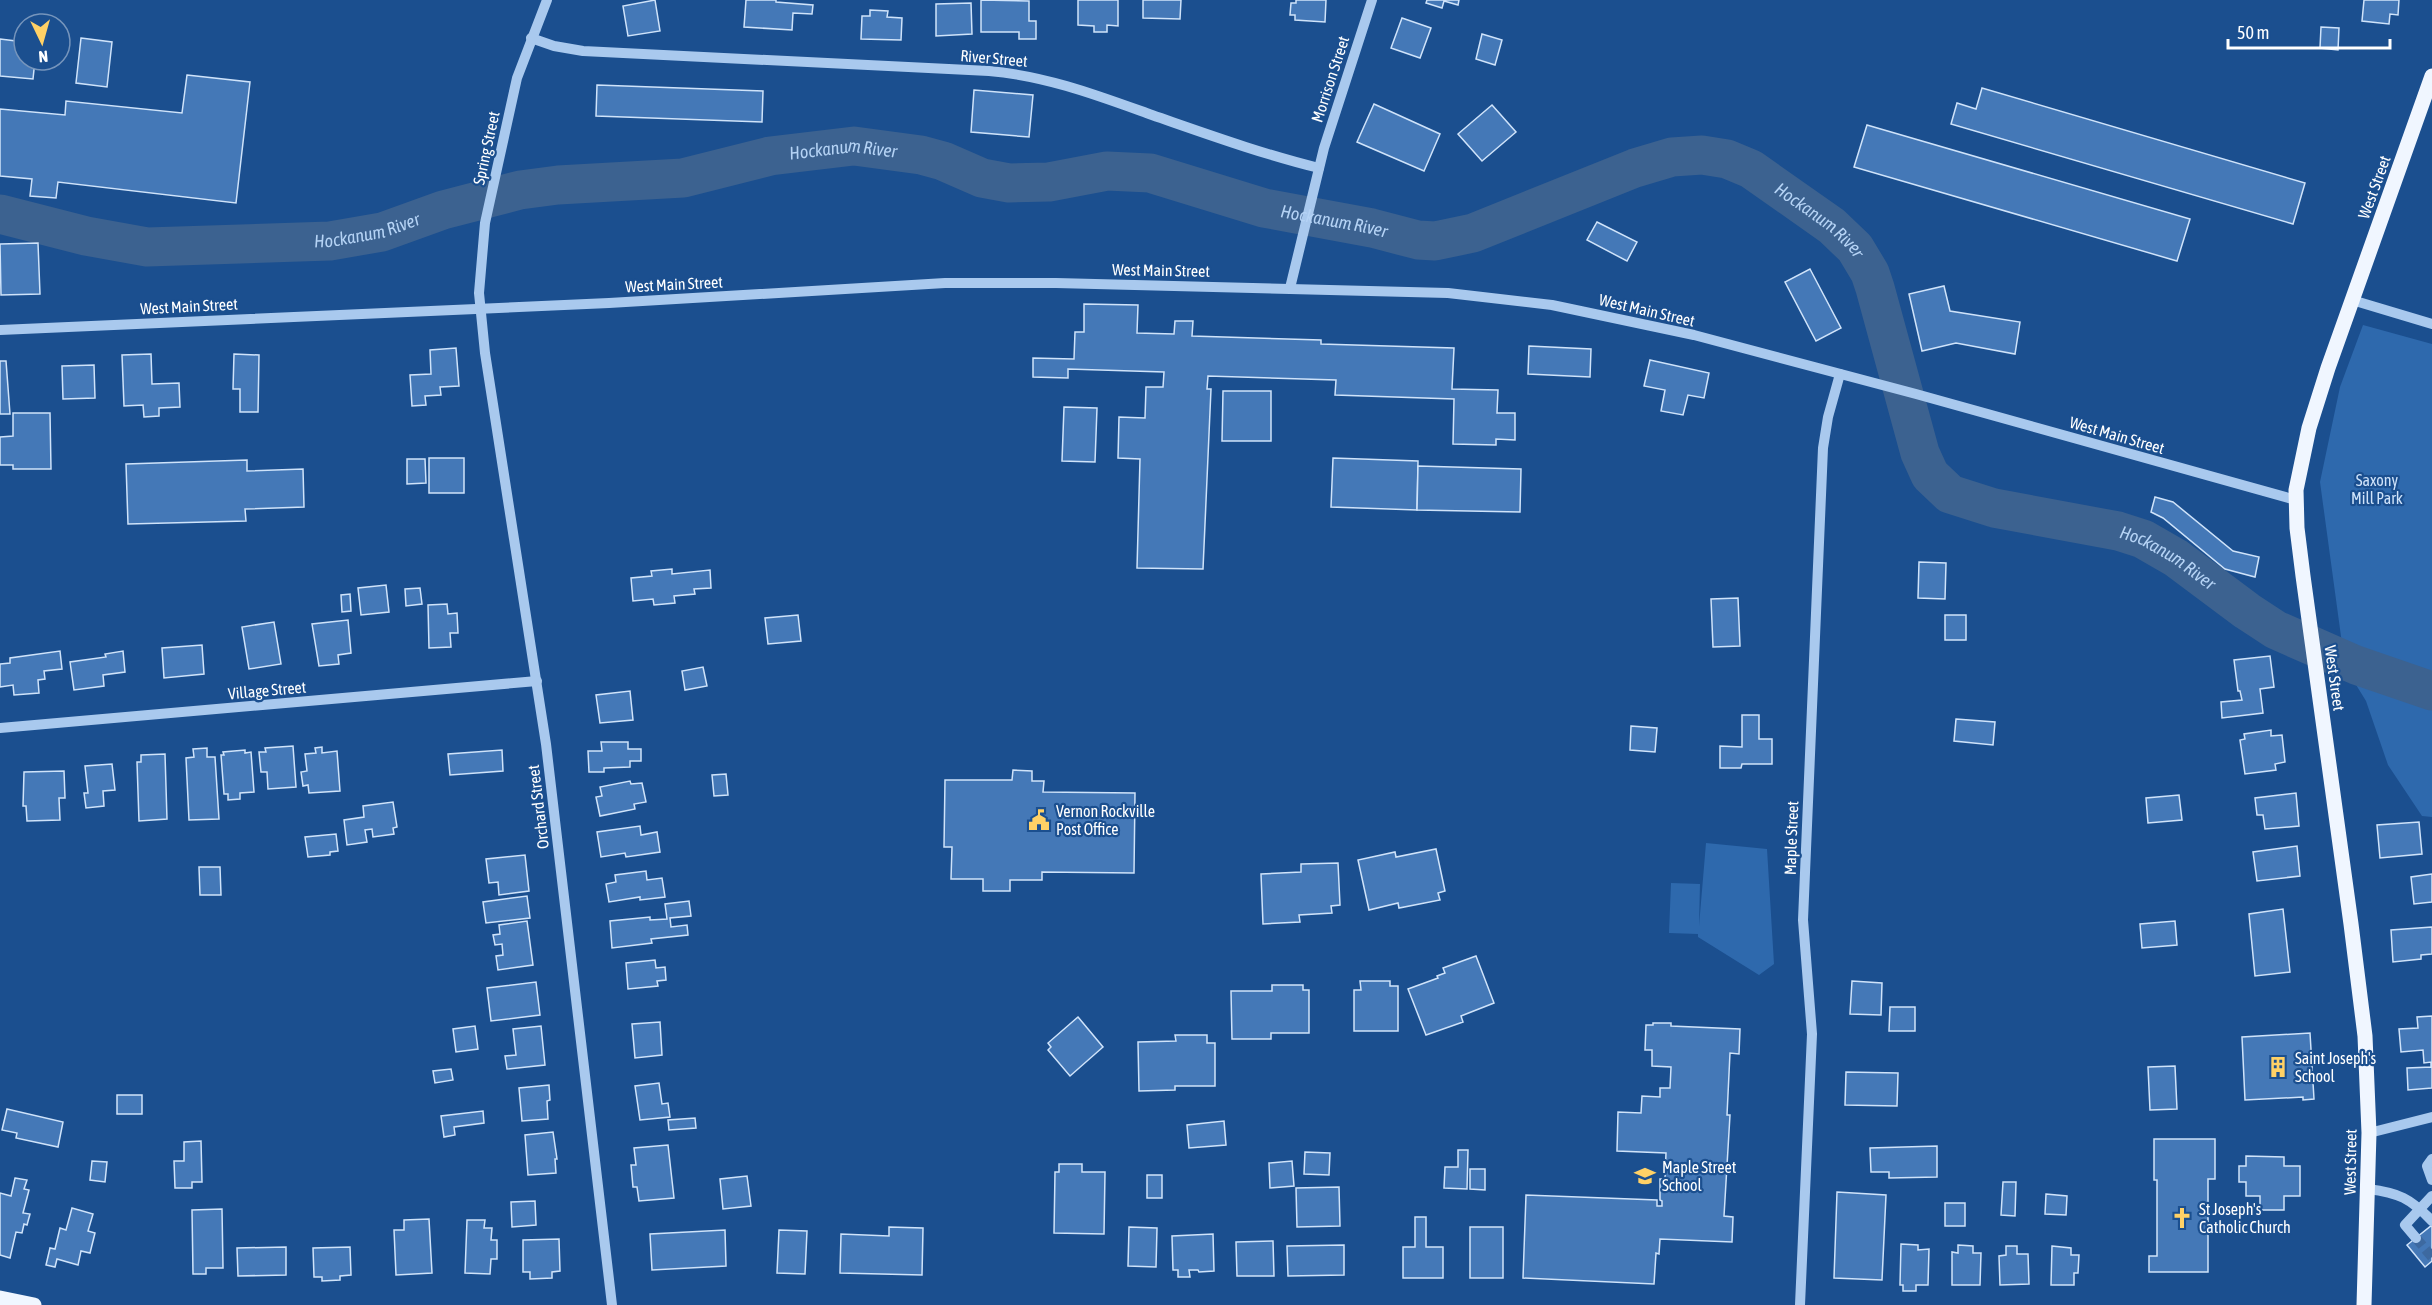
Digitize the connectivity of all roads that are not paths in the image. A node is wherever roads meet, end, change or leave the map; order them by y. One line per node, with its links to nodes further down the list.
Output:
1 (547, 0): 3 (street, Spring Street)
2 (1372, 0): 5 (street, Morrison Street)
3 (531, 38): 5 (street, River Street); 8 (street, Spring Street)
4 (2432, 75): 7 (main road, West Street)
5 (1318, 168): 6 (street)
6 (1290, 288): 8 (street, West Main Street); 11 (street, West Main Street)
7 (2352, 300): 9 (street); 12 (main road, West Street)
8 (480, 308): 10 (street, West Main Street); 13 (street, Orchard Street)
9 (2432, 324)
10 (0, 330)
11 (1840, 374): 12 (street, West Main Street); 27 (street, Maple Street)
12 (2296, 500): 16 (main road, West Street)
13 (537, 681): 14 (street, Village Street); 26 (street, Orchard Street)
14 (0, 728)
15 (2432, 1118): 16 (street)
16 (2369, 1133): 19 (main road, West Street)
17 (2432, 1159): 18 (street)
18 (2432, 1180)
19 (2368, 1189): 21 (street); 28 (main road, West Street)
20 (2432, 1196): 21 (street)
21 (2420, 1209): 22 (street); 23 (street)
22 (2432, 1221)
23 (2416, 1238)
24 (0, 1298): 25 (main road)
25 (34, 1305)
26 (612, 1305)
27 (1800, 1305)
28 (2364, 1305)

